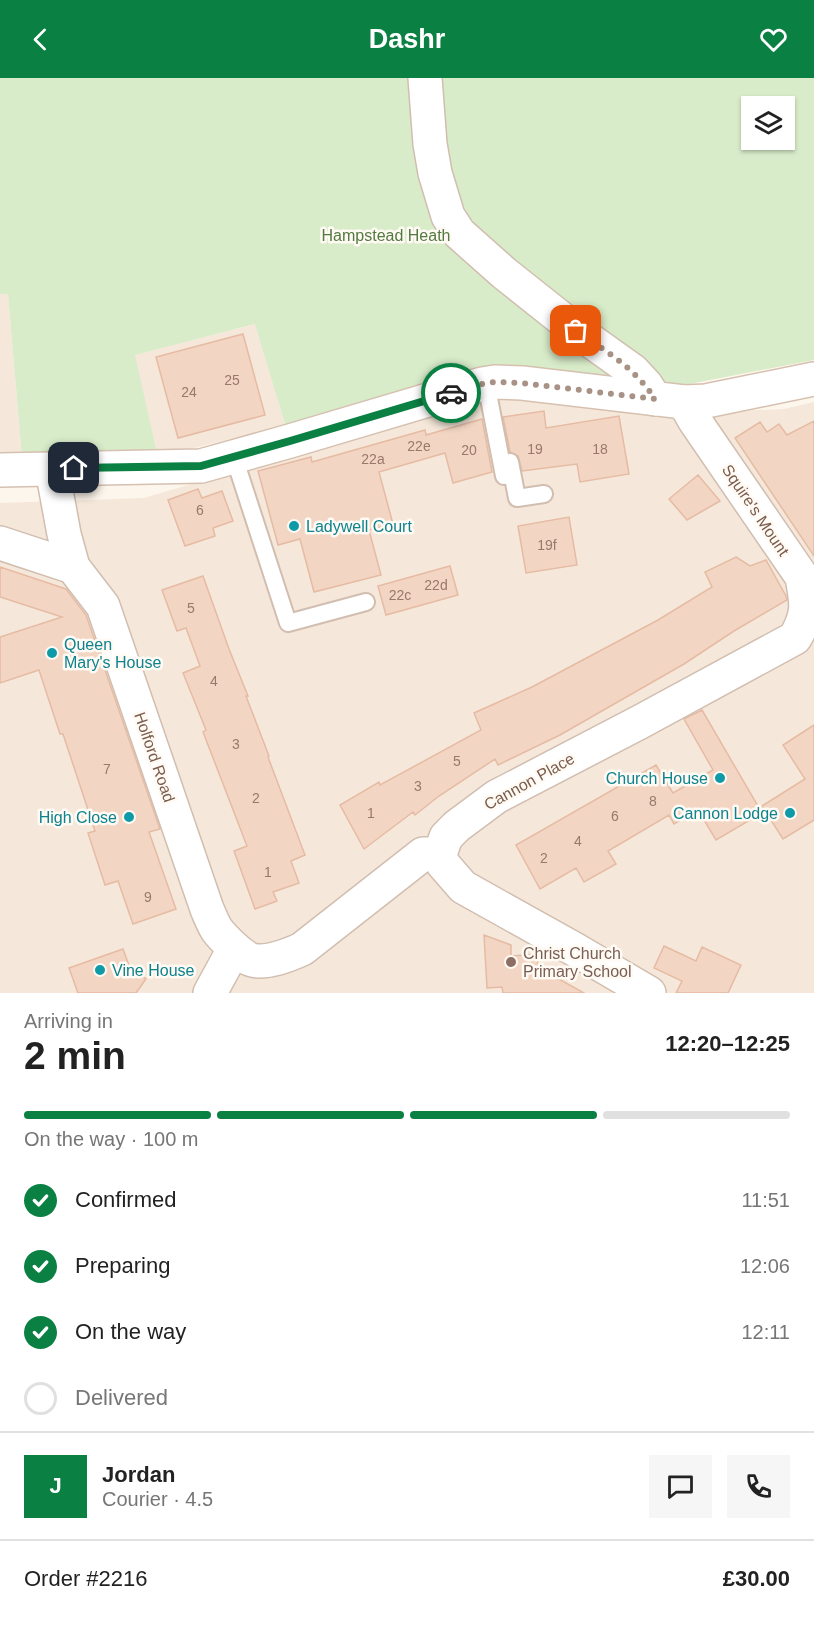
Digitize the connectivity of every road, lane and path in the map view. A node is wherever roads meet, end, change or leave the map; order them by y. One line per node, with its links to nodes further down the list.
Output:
1 (425, 78): 4 (street, Squire's Mount)
2 (814, 379): 4 (street)
3 (490, 383): 4 (street); 5 (lane); 7 (street); 10 (lane)
4 (669, 400): 15 (street, Squire's Mount)
5 (503, 426)
6 (507, 446): 11 (lane)
7 (234, 457): 8 (street); 14 (lane)
8 (52, 469): 9 (street); 13 (street, Holford Road)
9 (0, 470)
10 (504, 476)
11 (544, 494)
12 (0, 543): 13 (street)
13 (74, 567): 17 (street, Holford Road)
14 (366, 602)
15 (810, 618): 16 (street, Cannon Place)
16 (440, 854): 17 (street); 19 (street)
17 (234, 949): 18 (street)
18 (210, 993)
19 (649, 993)

